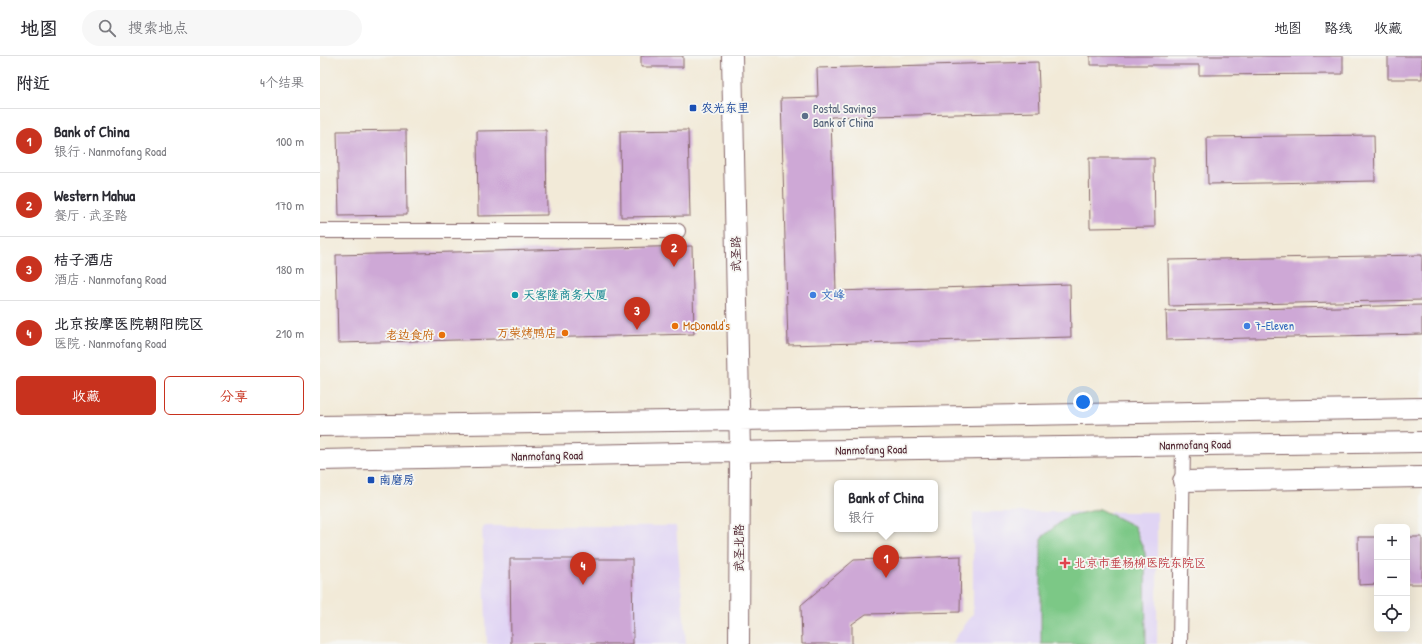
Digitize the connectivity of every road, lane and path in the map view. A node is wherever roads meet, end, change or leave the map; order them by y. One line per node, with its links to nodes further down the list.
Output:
1 (732, 56): 5 (main road, 武圣路)
2 (320, 231): 3 (street)
3 (678, 231)
4 (1422, 408): 5 (main road)
5 (739, 420): 6 (main road); 9 (main road, 武圣路)
6 (320, 426)
7 (1422, 442): 8 (main road, Nanmofang Road)
8 (1183, 445): 9 (main road, Nanmofang Road); 12 (street)
9 (740, 452): 10 (main road, Nanmofang Road); 13 (main road, 武圣北路)
10 (320, 460)
11 (1422, 477): 12 (main road)
12 (1182, 481): 14 (street)
13 (739, 644)
14 (1180, 644)

